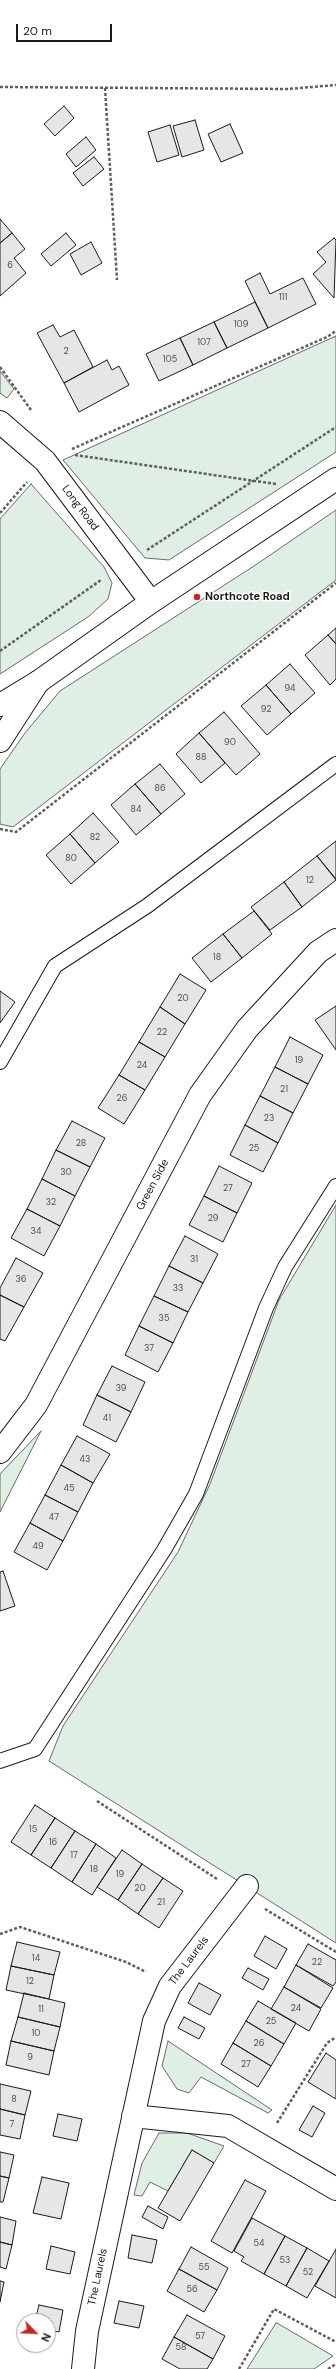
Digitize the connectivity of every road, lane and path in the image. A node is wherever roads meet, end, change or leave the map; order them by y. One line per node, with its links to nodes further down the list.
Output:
1 (336, 85): 3 (path)
2 (0, 86): 3 (path)
3 (105, 88): 4 (path)
4 (117, 280)
5 (336, 331): 10 (path)
6 (0, 367): 7 (path)
7 (32, 412)
8 (0, 422): 10 (street, Long Road)
9 (336, 427): 11 (path)
10 (54, 457): 11 (path); 13 (path); 14 (street, Long Road)
11 (253, 481): 12 (path); 14 (path)
12 (328, 485): 16 (street)
13 (0, 513)
14 (123, 565): 16 (street, Long Road); 17 (path)
15 (336, 583): 22 (path)
16 (151, 602): 18 (street)
17 (0, 651)
18 (38, 682): 19 (street); 20 (street)
19 (0, 705)
20 (0, 741)
21 (336, 764): 24 (lane)
22 (0, 829)
23 (336, 940): 26 (street, Green Side)
24 (0, 1062)
25 (336, 1186): 27 (lane)
26 (0, 1452)
27 (0, 1760)
28 (247, 1886): 30 (street, The Laurels)
29 (0, 1934): 30 (path)
30 (170, 1986): 32 (street, The Laurels)
31 (336, 2037): 33 (path)
32 (133, 2116): 33 (street); 37 (street, The Laurels)
33 (263, 2147): 34 (street)
34 (336, 2189)
35 (336, 2342): 38 (path)
36 (336, 2364): 39 (path)
37 (83, 2369)
38 (239, 2369)
39 (328, 2369)

